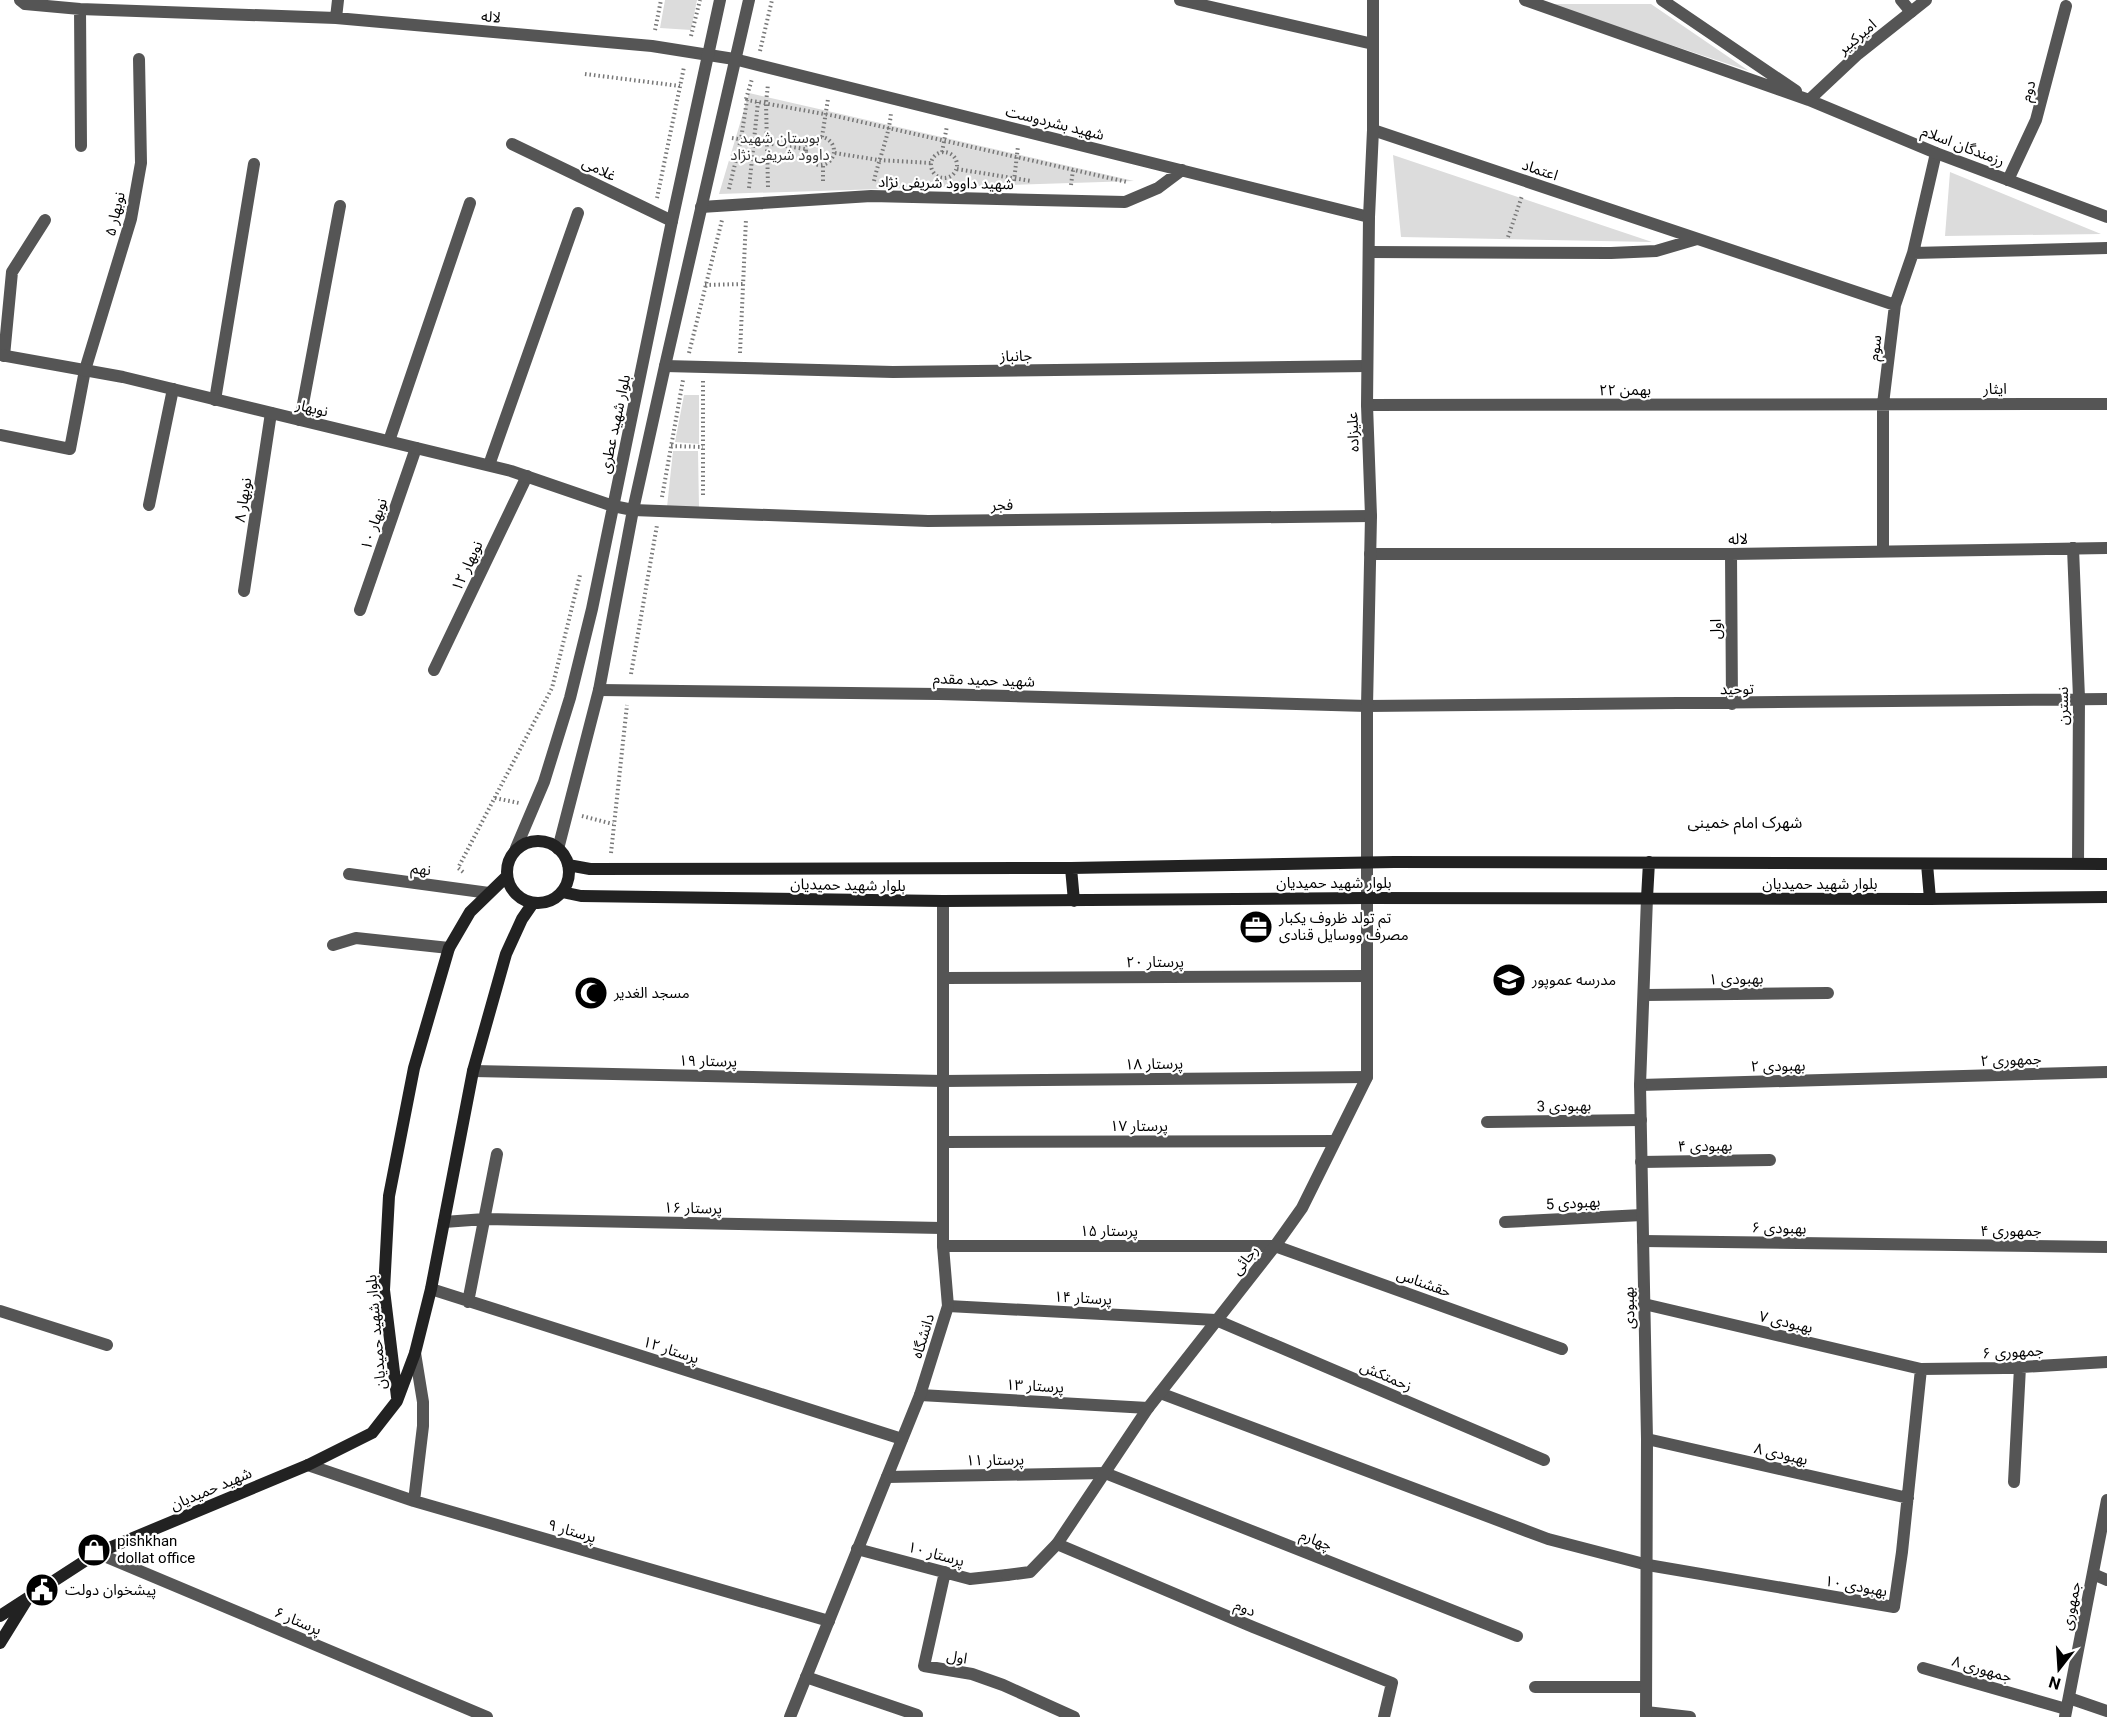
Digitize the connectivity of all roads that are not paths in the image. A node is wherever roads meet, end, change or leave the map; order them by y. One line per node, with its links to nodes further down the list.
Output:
1 (20, 0): 12 (street, لاله)
2 (338, 0): 14 (street)
3 (720, 0): 16 (street, بلوار شهید عطری)
4 (749, 0): 18 (street)
5 (1180, 0): 15 (street)
6 (1373, 0): 15 (street, علیزاده)
7 (1525, 0): 19 (street, رزمندگان اسلام)
8 (1662, 0): 19 (street, رزمندگان اسلام)
9 (1901, 0): 13 (street)
10 (1926, 0): 13 (street, امیرکبیر)
11 (2066, 6): 26 (street, دوم)
12 (80, 9): 14 (street, لاله); 22 (street)
13 (1911, 12): 19 (street, امیرکبیر)
14 (336, 18): 16 (street, لاله)
15 (1373, 44): 20 (street, علیزاده)
16 (709, 55): 18 (street, لاله); 34 (street, بلوار شهید عطری)
17 (139, 59): 43 (street, نوبهار ۵)
18 (734, 59): 25 (street, شهید بشردوست); 29 (street)
19 (1809, 100): 23 (street, رزمندگان اسلام)
20 (1373, 130): 31 (street, علیزاده); 35 (street, اعتماد)
21 (512, 144): 34 (street, غلامی)
22 (81, 146)
23 (1936, 153): 26 (street, رزمندگان اسلام); 38 (street, سوم)
24 (254, 164): 45 (street)
25 (1182, 170): 29 (street, شهید داوود شریفی نژاد); 31 (street, شهید بشردوست)
26 (2008, 180): 32 (street, رزمندگان اسلام)
27 (471, 203): 52 (street)
28 (340, 206): 50 (street)
29 (701, 207): 41 (street)
30 (578, 213): 54 (street)
31 (1369, 217): 37 (street, علیزاده)
32 (2107, 217)
33 (45, 220): 40 (street)
34 (672, 221): 57 (street, بلوار شهید عطری)
35 (1697, 238): 37 (street); 39 (street, اعتماد)
36 (2107, 248): 38 (street)
37 (1368, 252): 42 (street, علیزاده)
38 (1913, 253): 39 (street, سوم)
39 (1895, 305): 46 (street, سوم)
40 (2, 355): 43 (street, نوبهار)
41 (664, 366): 42 (street, جانباز); 58 (street)
42 (1367, 366): 48 (street, علیزاده)
43 (85, 370): 44 (street, نوبهار); 51 (street, نوبهار ۵)
44 (172, 389): 45 (street, نوبهار); 56 (street)
45 (215, 400): 49 (street, نوبهار)
46 (1882, 404): 47 (street, ایثار); 48 (street, ۲۲ بهمن); 62 (street, سوم)
47 (2107, 404)
48 (1367, 405): 59 (street, علیزاده)
49 (271, 413): 50 (street, نوبهار); 65 (street, نوبهار ۸)
50 (300, 420): 52 (street, نوبهار)
51 (0, 435)
52 (389, 441): 53 (street, نوبهار)
53 (416, 448): 54 (street, نوبهار); 66 (street, نوبهار ۱۰)
54 (489, 465): 55 (street, نوبهار)
55 (527, 476): 57 (street, نوبهار); 67 (street, نوبهار ۱۲)
56 (149, 505)
57 (613, 506): 58 (street, نوبهار); 73 (street, بلوار شهید عطری)
58 (633, 510): 59 (street, فجر); 68 (street)
59 (1371, 516): 63 (street, علیزاده)
60 (2073, 548): 61 (street, لاله); 62 (street, لاله); 69 (street, نسترن)
61 (2107, 548)
62 (1883, 552): 64 (street, لاله)
63 (1370, 554): 64 (street, لاله); 72 (street, علیزاده)
64 (1731, 554): 71 (street, اول)
65 (244, 591)
66 (360, 610)
67 (434, 670)
68 (599, 690): 72 (street, شهید حمید مقدم); 74 (street)
69 (2079, 698): 70 (street, توحید); 71 (street, توحید); 78 (street, نسترن)
70 (2107, 699)
71 (1731, 704): 72 (street, توحید)
72 (1367, 706): 76 (street, علیزاده)
73 (516, 848): 74 (main road); 83 (main road)
74 (558, 849): 80 (main road)
75 (1648, 862): 76 (main road, بلوار شهید حمیدیان); 77 (main road, بلوار شهید حمیدیان); 88 (main road)
76 (1367, 863): 81 (main road, بلوار شهید حمیدیان); 87 (street, علیزاده)
77 (1927, 864): 78 (main road, بلوار شهید حمیدیان); 89 (main road)
78 (2078, 864): 79 (main road, بلوار شهید حمیدیان)
79 (2107, 864)
80 (568, 865): 81 (main road, بلوار شهید حمیدیان); 84 (main road)
81 (1071, 868): 91 (main road)
82 (349, 874): 85 (street, نهم)
83 (506, 877): 85 (main road, بلوار شهید حمیدیان); 92 (main road)
84 (562, 892): 90 (main road, بلوار شهید حمیدیان); 92 (main road)
85 (489, 893): 94 (main road, بلوار شهید حمیدیان)
86 (2107, 897): 89 (main road, بلوار شهید حمیدیان)
87 (1367, 898): 88 (main road, بلوار شهید حمیدیان); 91 (main road, بلوار شهید حمیدیان); 95 (street, رجائی)
88 (1647, 898): 89 (main road, بلوار شهید حمیدیان); 98 (street, بهبودی)
89 (1930, 899)
90 (943, 901): 91 (main road, بلوار شهید حمیدیان); 96 (street, دانشگاه)
91 (1074, 901)
92 (533, 903): 99 (main road, بلوار شهید حمیدیان)
93 (333, 945): 94 (street)
94 (449, 948): 136 (main road, بلوار شهید حمیدیان)
95 (1367, 976): 96 (street, پرستار ۲۰); 101 (street, رجائی)
96 (943, 978): 103 (street, دانشگاه)
97 (1828, 993): 98 (street, بهبودی ۱)
98 (1645, 995): 104 (street, بهبودی)
99 (473, 1071): 103 (street, پرستار ۱۹); 114 (main road, بلوار شهید حمیدیان)
100 (2107, 1072): 102 (street, جمهوری ۲)
101 (1367, 1077): 103 (street, پرستار ۱۸); 107 (street, رجائی)
102 (1916, 1077): 104 (street, بهبودی ۲)
103 (943, 1081): 108 (street, دانشگاه)
104 (1640, 1084): 105 (street, بهبودی)
105 (1641, 1120): 106 (street, بهبودی 3); 111 (street, بهبودی)
106 (1487, 1122)
107 (1335, 1141): 108 (street, پرستار ۱۷); 120 (street, رجائی)
108 (942, 1142): 116 (street, دانشگاه)
109 (497, 1154): 113 (street)
110 (1770, 1160): 111 (street, بهبودی ۴)
111 (1641, 1162): 112 (street, بهبودی)
112 (1642, 1215): 115 (street, بهبودی 5); 117 (street, بهبودی)
113 (484, 1219): 114 (street, پرستار ۱۶); 116 (street, پرستار ۱۶); 123 (street)
114 (444, 1222): 122 (main road, بلوار شهید حمیدیان)
115 (1506, 1222)
116 (942, 1228): 119 (street, دانشگاه)
117 (1643, 1241): 118 (street, بهبودی ۶); 124 (street, بهبودی)
118 (1915, 1245): 121 (street, جمهوری ۴)
119 (943, 1246): 120 (street, پرستار ۱۵); 125 (street, دانشگاه)
120 (1275, 1246): 127 (street, رجائی); 129 (street, حقشناس)
121 (2107, 1247)
122 (431, 1289): 123 (street, پرستار ۱۲); 130 (main road, بلوار شهید حمیدیان)
123 (468, 1302): 138 (street, پرستار ۱۲)
124 (1644, 1304): 133 (street, بهبودی ۷); 139 (street, بهبودی)
125 (948, 1306): 127 (street, پرستار ۱۴); 135 (street, دانشگاه)
126 (0, 1311): 128 (street)
127 (1216, 1320): 134 (street, رجائی); 140 (street, زحمتکش)
128 (107, 1345)
129 (1562, 1349)
130 (415, 1353): 136 (main road, بلوار شهید حمیدیان); 147 (street)
131 (2107, 1362): 132 (street, جمهوری ۶)
132 (2020, 1367): 133 (street, جمهوری ۶); 144 (street)
133 (1921, 1369): 145 (street, بهبودی ۱۰)
134 (1160, 1393): 137 (street, رجائی); 151 (street)
135 (920, 1395): 137 (street, پرستار ۱۳); 138 (street, دانشگاه)
136 (397, 1401): 141 (main road, شهید حمیدیان)
137 (1148, 1408): 142 (street, رجائی)
138 (902, 1439): 143 (street, دانشگاه)
139 (1647, 1439): 145 (street, بهبودی ۸); 151 (street, بهبودی)
140 (1544, 1460)
141 (308, 1465): 147 (street, پرستار ۹); 150 (main road, شهید حمیدیان)
142 (1105, 1473): 143 (street, پرستار ۱۱); 148 (street, رجائی); 159 (street, چهارم)
143 (887, 1477): 149 (street, دانشگاه)
144 (2014, 1482)
145 (1908, 1498): 151 (street, بهبودی ۱۰)
146 (2107, 1500): 153 (street, جمهوری)
147 (414, 1501): 158 (street, پرستار ۹)
148 (1057, 1544): 154 (street, رجائی); 172 (street, دوم)
149 (857, 1549): 152 (street, پرستار ۱۰); 158 (street, دانشگاه)
150 (97, 1553): 156 (main road, شهید حمیدیان); 169 (street, پرستار ۶)
151 (1648, 1565): 164 (street, بهبودی)
152 (945, 1572): 154 (street, پرستار ۱۰); 171 (street, اول)
153 (2092, 1574): 155 (street); 165 (street, جمهوری)
154 (1007, 1575)
155 (2107, 1580)
156 (28, 1597): 157 (main road, شهید حمیدیان); 160 (main road, شهید حمیدیان)
157 (0, 1616)
158 (829, 1621): 162 (street, دانشگاه)
159 (1517, 1636)
160 (0, 1643)
161 (1923, 1668): 165 (street, جمهوری ۸)
162 (806, 1677): 167 (street); 170 (street, دانشگاه)
163 (1535, 1687): 164 (street)
164 (1646, 1687): 168 (street, بهبودی)
165 (2067, 1708): 166 (street, جمهوری ۸)
166 (2107, 1711)
167 (917, 1715)
168 (1646, 1715): 173 (street)
169 (487, 1717)
170 (790, 1717)
171 (1074, 1717)
172 (1384, 1717)
173 (1690, 1717)

